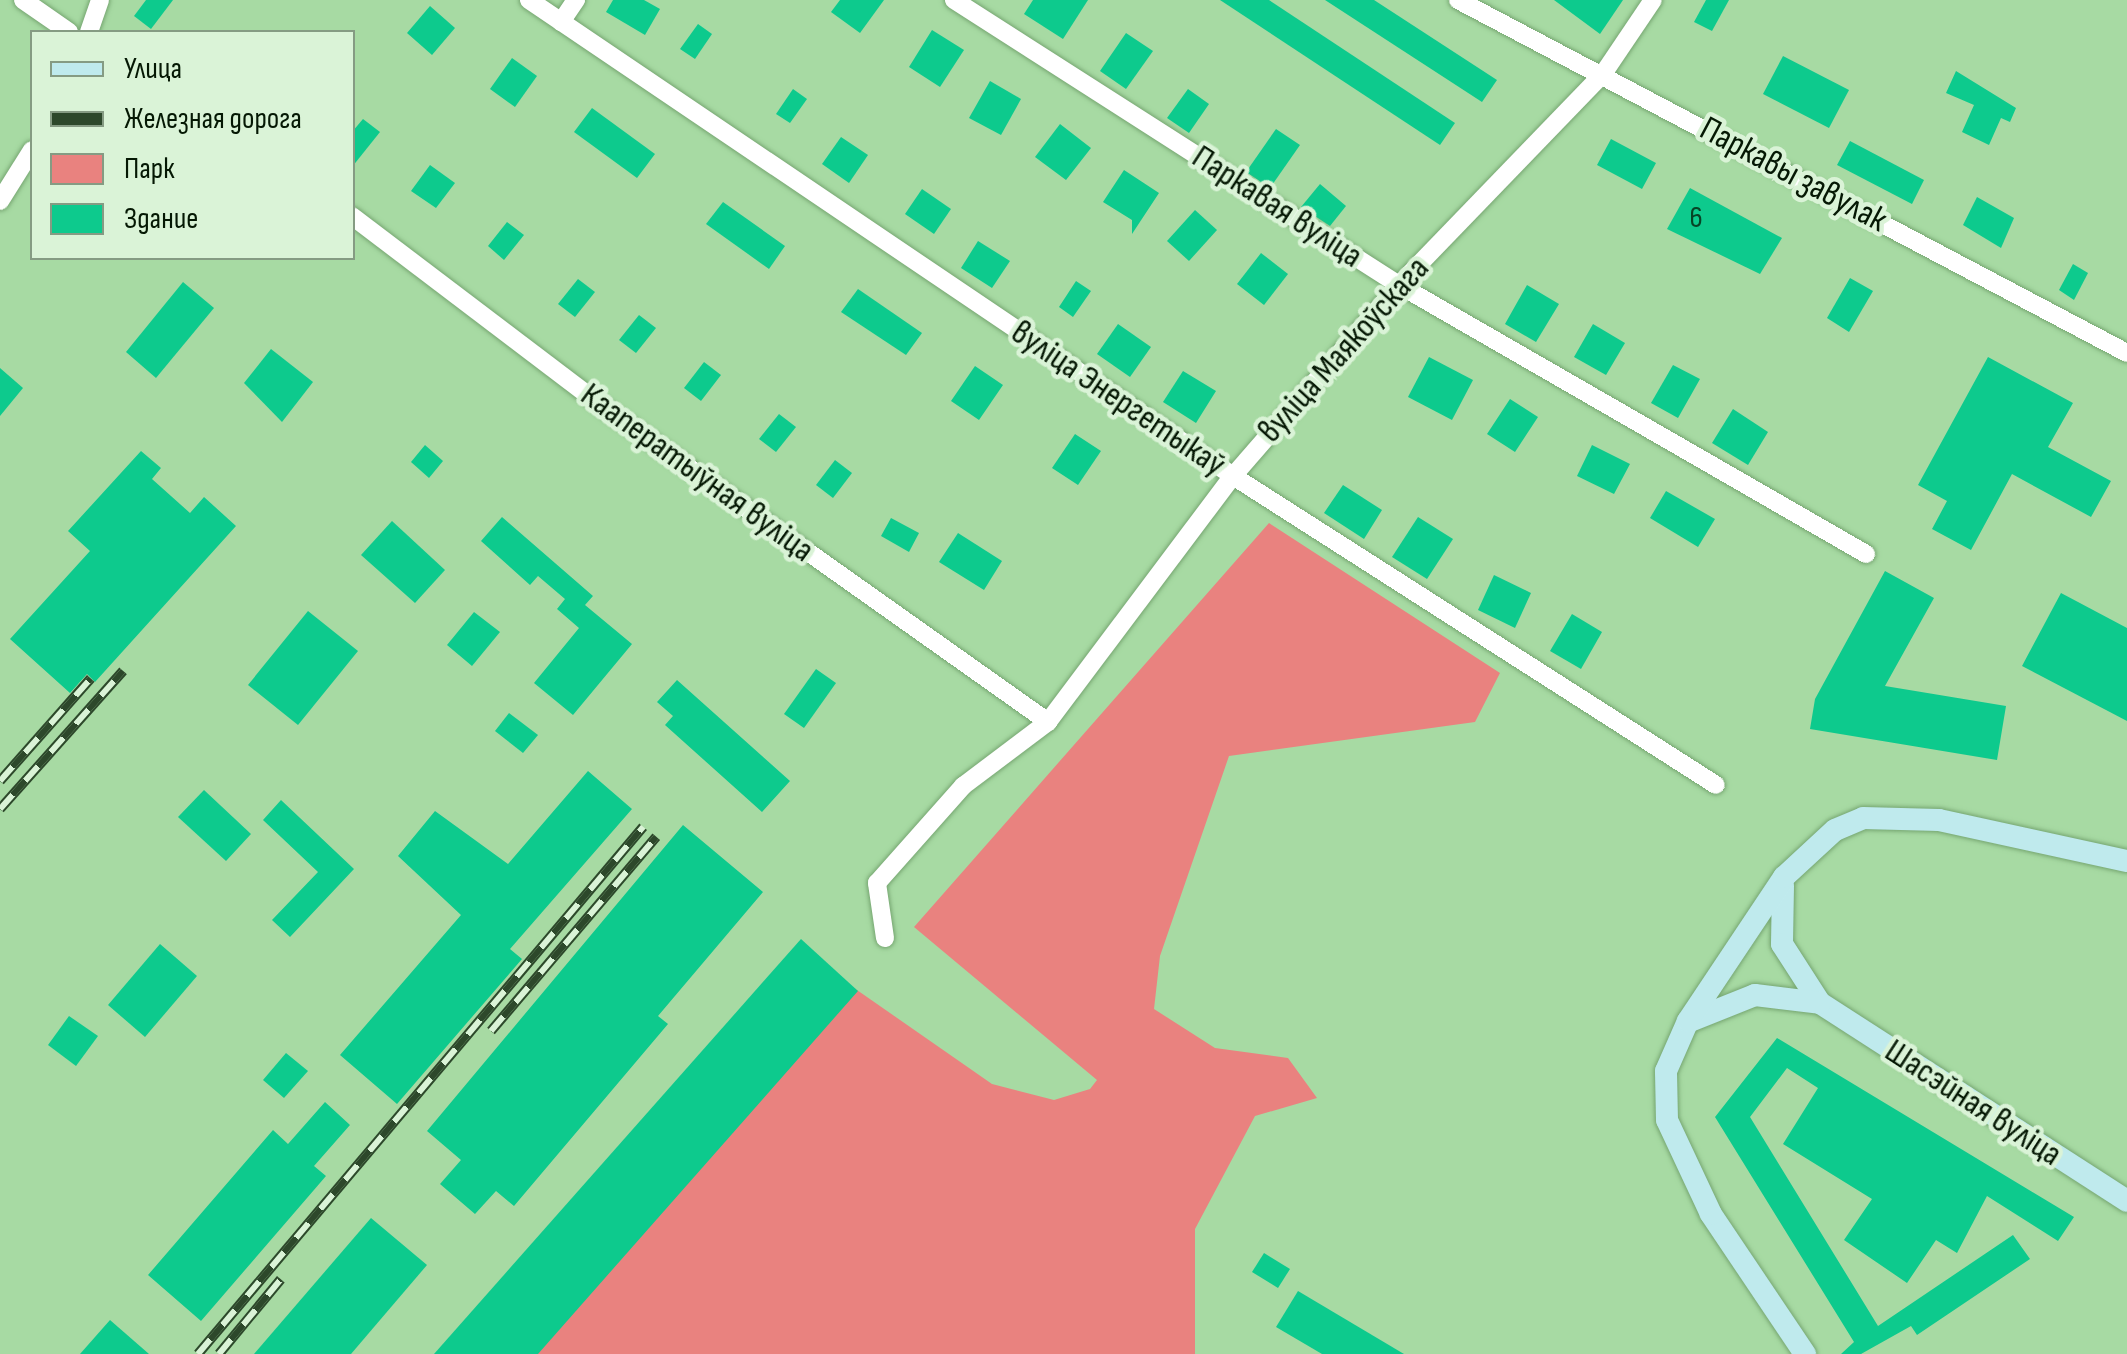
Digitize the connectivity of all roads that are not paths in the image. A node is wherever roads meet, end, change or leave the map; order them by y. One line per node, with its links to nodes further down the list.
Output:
1 (23, 0): 9 (street)
2 (100, 0): 10 (street)
3 (529, 0): 8 (street, вуліца Энергетыкаў)
4 (576, 0): 8 (street)
5 (954, 0): 15 (street, Паркавая вуліца)
6 (1458, 0): 11 (street, Паркавы завулак)
7 (1654, 0): 11 (street, вуліца Маякоўскага)
8 (561, 22): 17 (street, вуліца Энергетыкаў)
9 (66, 30)
10 (90, 30)
11 (1603, 74): 15 (street, вуліца Маякоўскага); 16 (street, Паркавы завулак)
12 (30, 153): 13 (street)
13 (0, 201)
14 (355, 218): 19 (street, Кааператыўная вуліца)
15 (1399, 285): 17 (street, вуліца Маякоўскага); 18 (street, Паркавая вуліца)
16 (2127, 353)
17 (1233, 476): 19 (street, вуліца Маякоўскага); 20 (street, вуліца Энергетыкаў)
18 (1866, 554)
19 (1048, 722): 23 (street, вуліца Маякоўскага)
20 (1716, 784)
21 (2127, 861): 22 (main road)
22 (1784, 877): 24 (main road); 25 (main road)
23 (885, 938)
24 (1820, 1003): 25 (main road); 26 (main road, Шасэйная вуліца)
25 (1688, 1022): 27 (main road)
26 (2127, 1201)
27 (1805, 1354)

